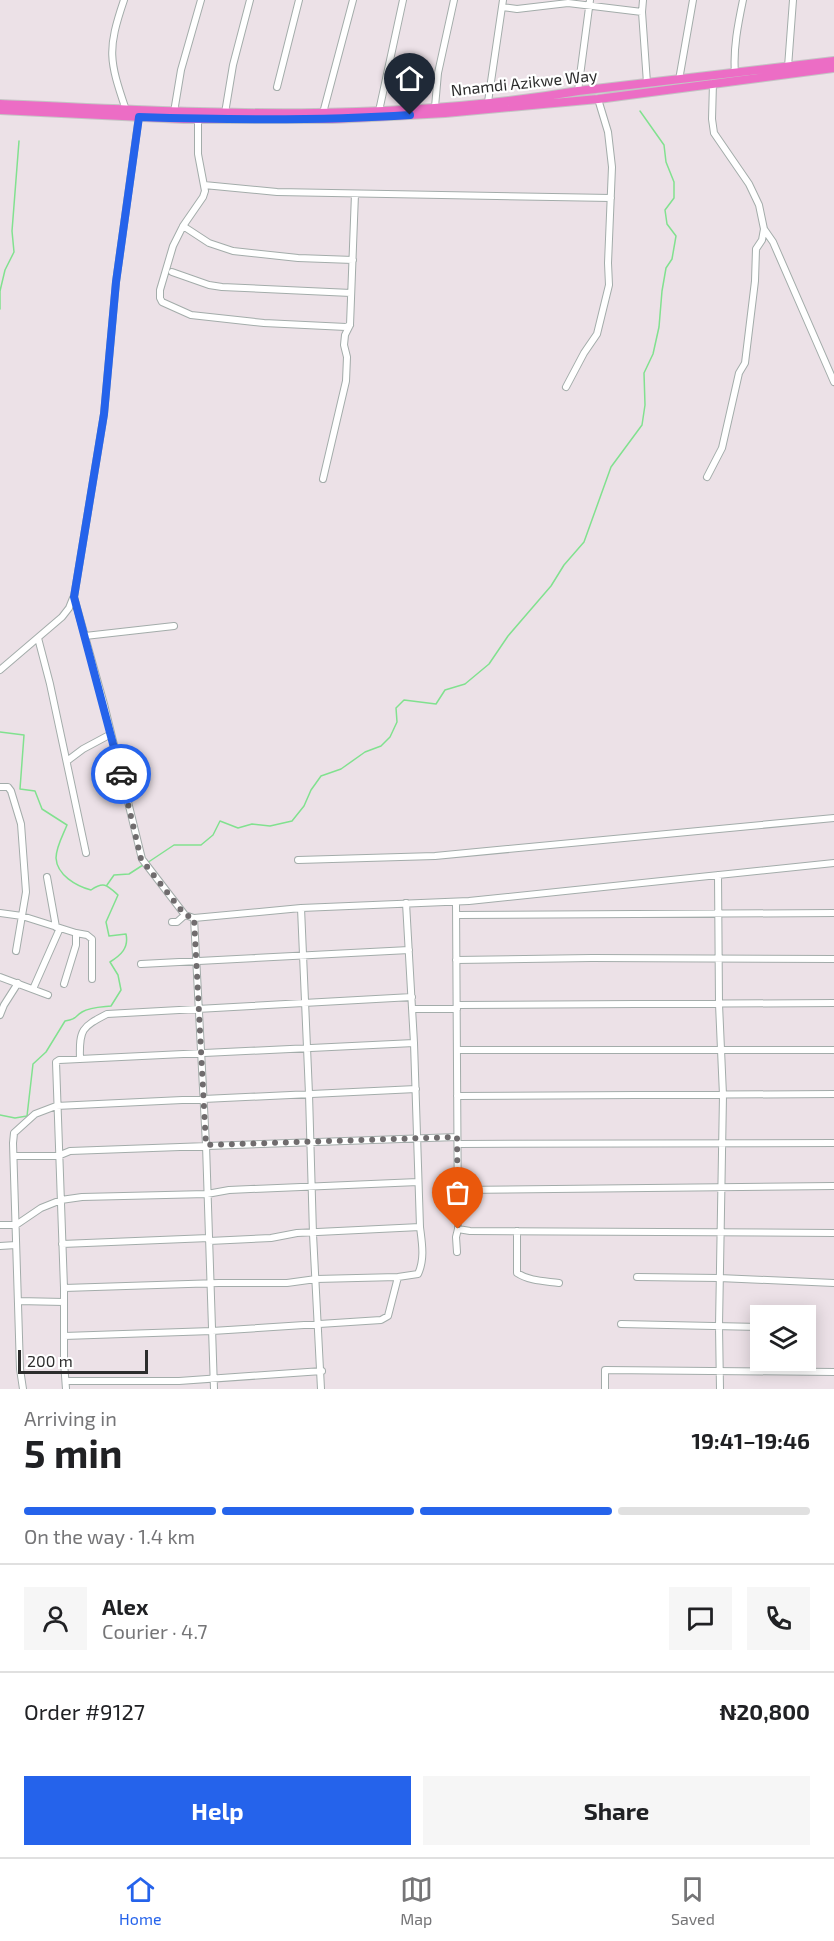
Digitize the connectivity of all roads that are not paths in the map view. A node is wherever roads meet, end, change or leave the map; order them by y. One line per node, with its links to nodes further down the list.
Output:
1 (124, 0): 29 (street)
2 (201, 0): 31 (street)
3 (250, 0): 32 (street)
4 (299, 0): 22 (street)
5 (353, 0): 33 (street)
6 (404, 0): 30 (street)
7 (454, 0): 27 (street)
8 (644, 0): 14 (street)
9 (693, 0): 19 (street)
10 (743, 0): 18 (street)
11 (793, 0): 16 (street)
12 (502, 3): 13 (street); 25 (street)
13 (589, 3): 14 (street); 23 (street)
14 (642, 12): 20 (street)
15 (834, 61): 16 (highway, Nnamdi Azikwe Way)
16 (788, 67): 18 (highway, Nnamdi Azikwe Way)
17 (834, 68): 21 (highway, Nnamdi Azikwe Way)
18 (735, 73): 19 (highway, Nnamdi Azikwe Way)
19 (679, 80): 20 (highway, Nnamdi Azikwe Way)
20 (647, 83): 23 (highway, Nnamdi Azikwe Way)
21 (713, 83): 24 (highway, Nnamdi Azikwe Way); 40 (street)
22 (277, 87)
23 (578, 91): 25 (highway, Nnamdi Azikwe Way)
24 (598, 99): 35 (highway, Nnamdi Azikwe Way); 38 (street)
25 (488, 102): 27 (highway, Nnamdi Azikwe Way)
26 (0, 104): 29 (highway, Nnamdi Azikwe Way)
27 (435, 107): 30 (highway, Nnamdi Azikwe Way)
28 (0, 110): 34 (highway, Nnamdi Azikwe Way)
29 (126, 110): 31 (highway, Nnamdi Azikwe Way)
30 (379, 111): 33 (highway, Nnamdi Azikwe Way)
31 (174, 112): 32 (highway, Nnamdi Azikwe Way)
32 (225, 113): 33 (highway, Nnamdi Azikwe Way)
33 (323, 113)
34 (139, 117): 35 (highway, Nnamdi Azikwe Way); 49 (street)
35 (198, 119): 36 (street)
36 (204, 185): 37 (street); 39 (street)
37 (355, 194): 38 (street); 41 (street)
38 (611, 198): 46 (street)
39 (183, 226): 41 (street); 44 (street)
40 (764, 229): 45 (street); 47 (street)
41 (353, 260): 43 (street)
42 (172, 272): 43 (street)
43 (351, 293): 44 (street)
44 (350, 325): 48 (street)
45 (834, 382)
46 (566, 387)
47 (707, 477)
48 (323, 479)
49 (74, 597): 51 (street); 52 (street)
50 (174, 626): 51 (street)
51 (85, 636): 54 (street)
52 (38, 638): 53 (street); 55 (street)
53 (0, 670)
54 (111, 734): 55 (street); 69 (street)
55 (67, 761): 58 (street)
56 (0, 786): 71 (street)
57 (834, 818): 59 (street)
58 (86, 853)
59 (298, 860)
60 (834, 864): 61 (street)
61 (718, 875): 63 (street); 67 (street)
62 (47, 878): 74 (street)
63 (456, 902): 64 (street); 70 (street)
64 (406, 903): 65 (street); 76 (street)
65 (301, 908): 72 (street); 78 (street)
66 (0, 913): 71 (street)
67 (719, 913): 68 (street); 70 (street); 79 (street)
68 (834, 913)
69 (185, 915): 72 (street); 73 (street)
70 (457, 915): 81 (street)
71 (22, 916): 74 (street); 77 (street)
72 (194, 918): 82 (street)
73 (172, 922)
74 (58, 927): 75 (street); 88 (street)
75 (76, 933): 85 (street); 87 (street)
76 (409, 950): 78 (street); 90 (street)
77 (16, 951)
78 (303, 956): 82 (street); 91 (street)
79 (719, 959): 80 (street); 81 (street); 93 (street)
80 (834, 959)
81 (456, 960): 95 (street)
82 (197, 962): 83 (street); 94 (street)
83 (141, 964)
84 (0, 977): 86 (street)
85 (92, 979)
86 (18, 983): 88 (street); 97 (street)
87 (64, 984)
88 (33, 989): 89 (street)
89 (48, 995)
90 (411, 997): 91 (street); 96 (street)
91 (304, 1002): 94 (street); 99 (street)
92 (834, 1003): 93 (street)
93 (719, 1004): 95 (street); 101 (street)
94 (199, 1007): 103 (street); 104 (street)
95 (457, 1007): 96 (street); 100 (street)
96 (412, 1008): 98 (street)
97 (0, 1015)
98 (414, 1043): 99 (street); 105 (street)
99 (306, 1048): 103 (street); 106 (street)
100 (457, 1050): 101 (street); 109 (street)
101 (722, 1050): 102 (street); 108 (street)
102 (834, 1050)
103 (201, 1054): 104 (street); 110 (street)
104 (80, 1059): 111 (street)
105 (416, 1089): 106 (street); 112 (street)
106 (309, 1094): 110 (street); 115 (street)
107 (834, 1094): 108 (street)
108 (723, 1095): 109 (street); 114 (street)
109 (457, 1096): 113 (street)
110 (203, 1098): 111 (street); 117 (street)
111 (56, 1106): 118 (street); 119 (street)
112 (417, 1138): 113 (street); 115 (street); 121 (street)
113 (458, 1141): 114 (street); 120 (street)
114 (721, 1142): 116 (street); 124 (street)
115 (311, 1143): 117 (street); 123 (street)
116 (834, 1143)
117 (206, 1145): 119 (street); 127 (street)
118 (15, 1156): 119 (street); 130 (street)
119 (58, 1156): 128 (street)
120 (458, 1181): 125 (street); 126 (street)
121 (418, 1182): 123 (street); 131 (street)
122 (834, 1186): 124 (street)
123 (311, 1187): 127 (street); 136 (street)
124 (721, 1188): 126 (street); 134 (street)
125 (458, 1190): 126 (street); 132 (street)
126 (473, 1190)
127 (207, 1194): 128 (street); 137 (street)
128 (61, 1200): 130 (street); 138 (street)
129 (0, 1225): 130 (street)
130 (16, 1225): 139 (street)
131 (420, 1227): 136 (street); 142 (street)
132 (458, 1229): 133 (street); 141 (street)
133 (518, 1231): 134 (street); 146 (street)
134 (720, 1233): 135 (street); 144 (street)
135 (834, 1233)
136 (313, 1234): 137 (street); 145 (street)
137 (209, 1239): 138 (street); 148 (street)
138 (62, 1244): 149 (street)
139 (16, 1245): 140 (street); 150 (street)
140 (0, 1246)
141 (457, 1252)
142 (398, 1277): 145 (street); 153 (street)
143 (637, 1277): 144 (street)
144 (720, 1278): 147 (street); 154 (street)
145 (316, 1280): 148 (street); 153 (street)
146 (559, 1283)
147 (834, 1283)
148 (210, 1284): 149 (street); 156 (street)
149 (64, 1288): 151 (street)
150 (18, 1301): 151 (street); 163 (street)
151 (64, 1302): 157 (street)
152 (621, 1324): 154 (street)
153 (319, 1325): 156 (street); 158 (street)
154 (719, 1326): 155 (street); 159 (street)
155 (750, 1327)
156 (212, 1331): 157 (street); 161 (street)
157 (64, 1336): 162 (street)
158 (322, 1371): 161 (street); 166 (street)
159 (720, 1372): 160 (street); 167 (street); 168 (street)
160 (834, 1372)
161 (214, 1379): 162 (street); 165 (street)
162 (66, 1381): 164 (street)
163 (23, 1389)
164 (66, 1389)
165 (214, 1389)
166 (321, 1389)
167 (605, 1389)
168 (720, 1389)

